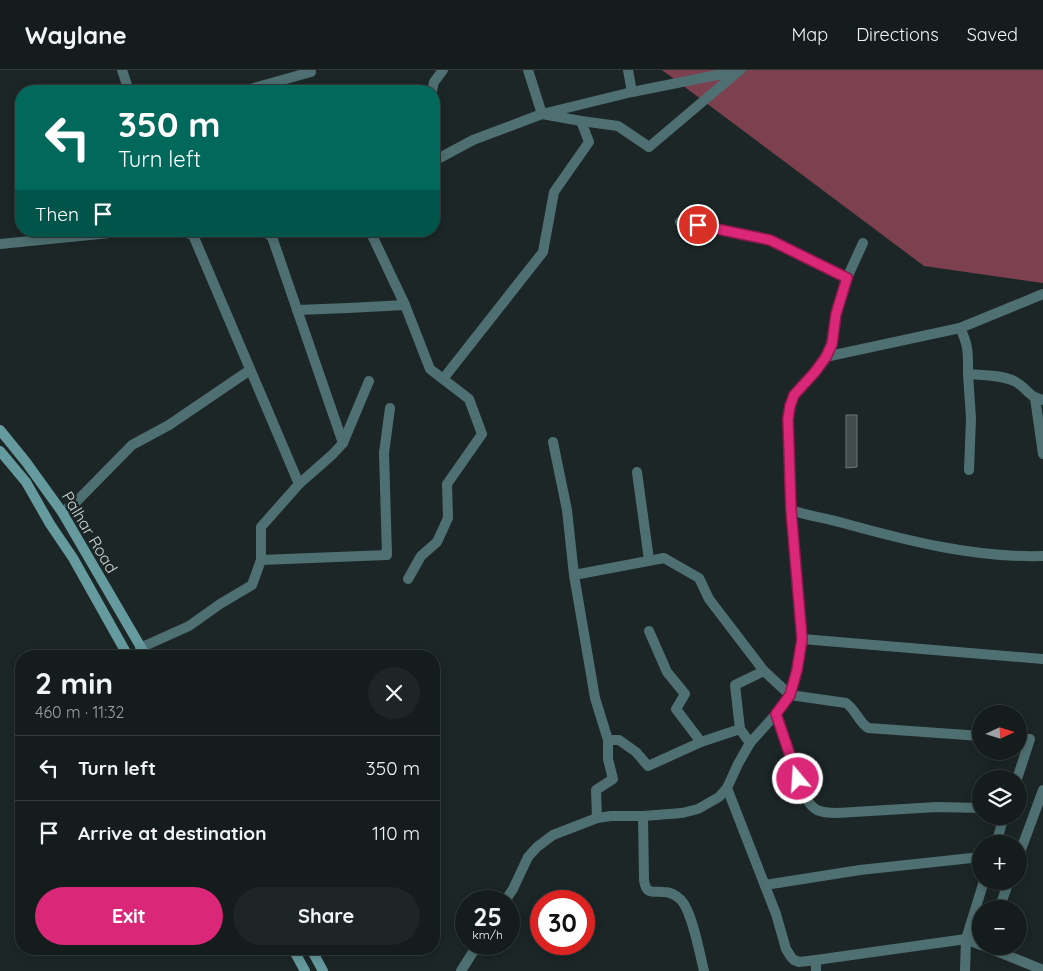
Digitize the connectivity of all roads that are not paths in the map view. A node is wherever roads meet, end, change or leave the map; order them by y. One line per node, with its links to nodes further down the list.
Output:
1 (122, 70): 7 (street)
2 (442, 70): 9 (street)
3 (528, 70): 11 (street)
4 (628, 70): 10 (street)
5 (739, 70): 10 (street); 12 (street)
6 (311, 72): 8 (street)
7 (127, 85)
8 (264, 85)
9 (433, 85)
10 (632, 92): 11 (street)
11 (542, 114): 12 (street); 13 (street)
12 (581, 121): 29 (street)
13 (440, 158)
14 (680, 222): 21 (street)
15 (70, 237): 20 (street)
16 (194, 237): 27 (street)
17 (272, 237): 24 (street)
18 (373, 237): 23 (street)
19 (864, 242): 21 (street)
20 (0, 244)
21 (847, 278): 26 (street)
22 (1043, 294): 25 (street)
23 (405, 305): 24 (street); 29 (street)
24 (297, 310): 35 (street)
25 (960, 328): 26 (street); 28 (street)
26 (826, 357): 41 (street)
27 (250, 370): 40 (street); 42 (street)
28 (968, 374): 31 (street); 38 (street)
29 (443, 379): 47 (street)
30 (369, 381): 35 (street)
31 (1039, 399): 37 (street)
32 (390, 408): 44 (street)
33 (0, 430): 42 (main road, Palhar Road)
34 (553, 442): 46 (street)
35 (343, 443): 40 (street)
36 (0, 450): 50 (main road, Palhar Road)
37 (1043, 454)
38 (969, 470)
39 (637, 472): 45 (street)
40 (298, 484): 44 (street)
41 (791, 510): 43 (street); 49 (street)
42 (62, 512): 51 (main road, Palhar Road)
43 (1043, 556)
44 (261, 560): 52 (street)
45 (649, 560): 46 (street); 54 (street)
46 (574, 575): 59 (street)
47 (408, 579)
48 (649, 630): 60 (street)
49 (802, 639): 53 (street); 55 (street)
50 (125, 650)
51 (142, 650)
52 (147, 650)
53 (1043, 659)
54 (764, 671): 55 (street); 57 (street)
55 (790, 695): 56 (street); 58 (street)
56 (776, 714): 61 (street); 64 (street)
57 (740, 729): 60 (street); 61 (street)
58 (972, 735)
59 (608, 740): 60 (street); 66 (street)
60 (701, 742)
61 (750, 744): 62 (street)
62 (727, 788): 65 (street); 69 (street)
63 (1043, 790): 67 (street)
64 (972, 808)
65 (643, 816): 66 (street); 83 (street)
66 (597, 818): 70 (street)
67 (1027, 835)
68 (972, 858): 69 (street)
69 (765, 885): 78 (street)
70 (512, 890)
71 (981, 890): 72 (street)
72 (966, 939): 73 (street); 78 (street); 84 (street)
73 (972, 941)
74 (296, 955): 80 (main road)
75 (314, 955): 81 (main road)
76 (471, 955): 82 (street)
77 (1006, 955): 79 (street)
78 (816, 966)
79 (1043, 970)
80 (305, 971)
81 (323, 971)
82 (462, 971)
83 (704, 971)
84 (965, 971)

